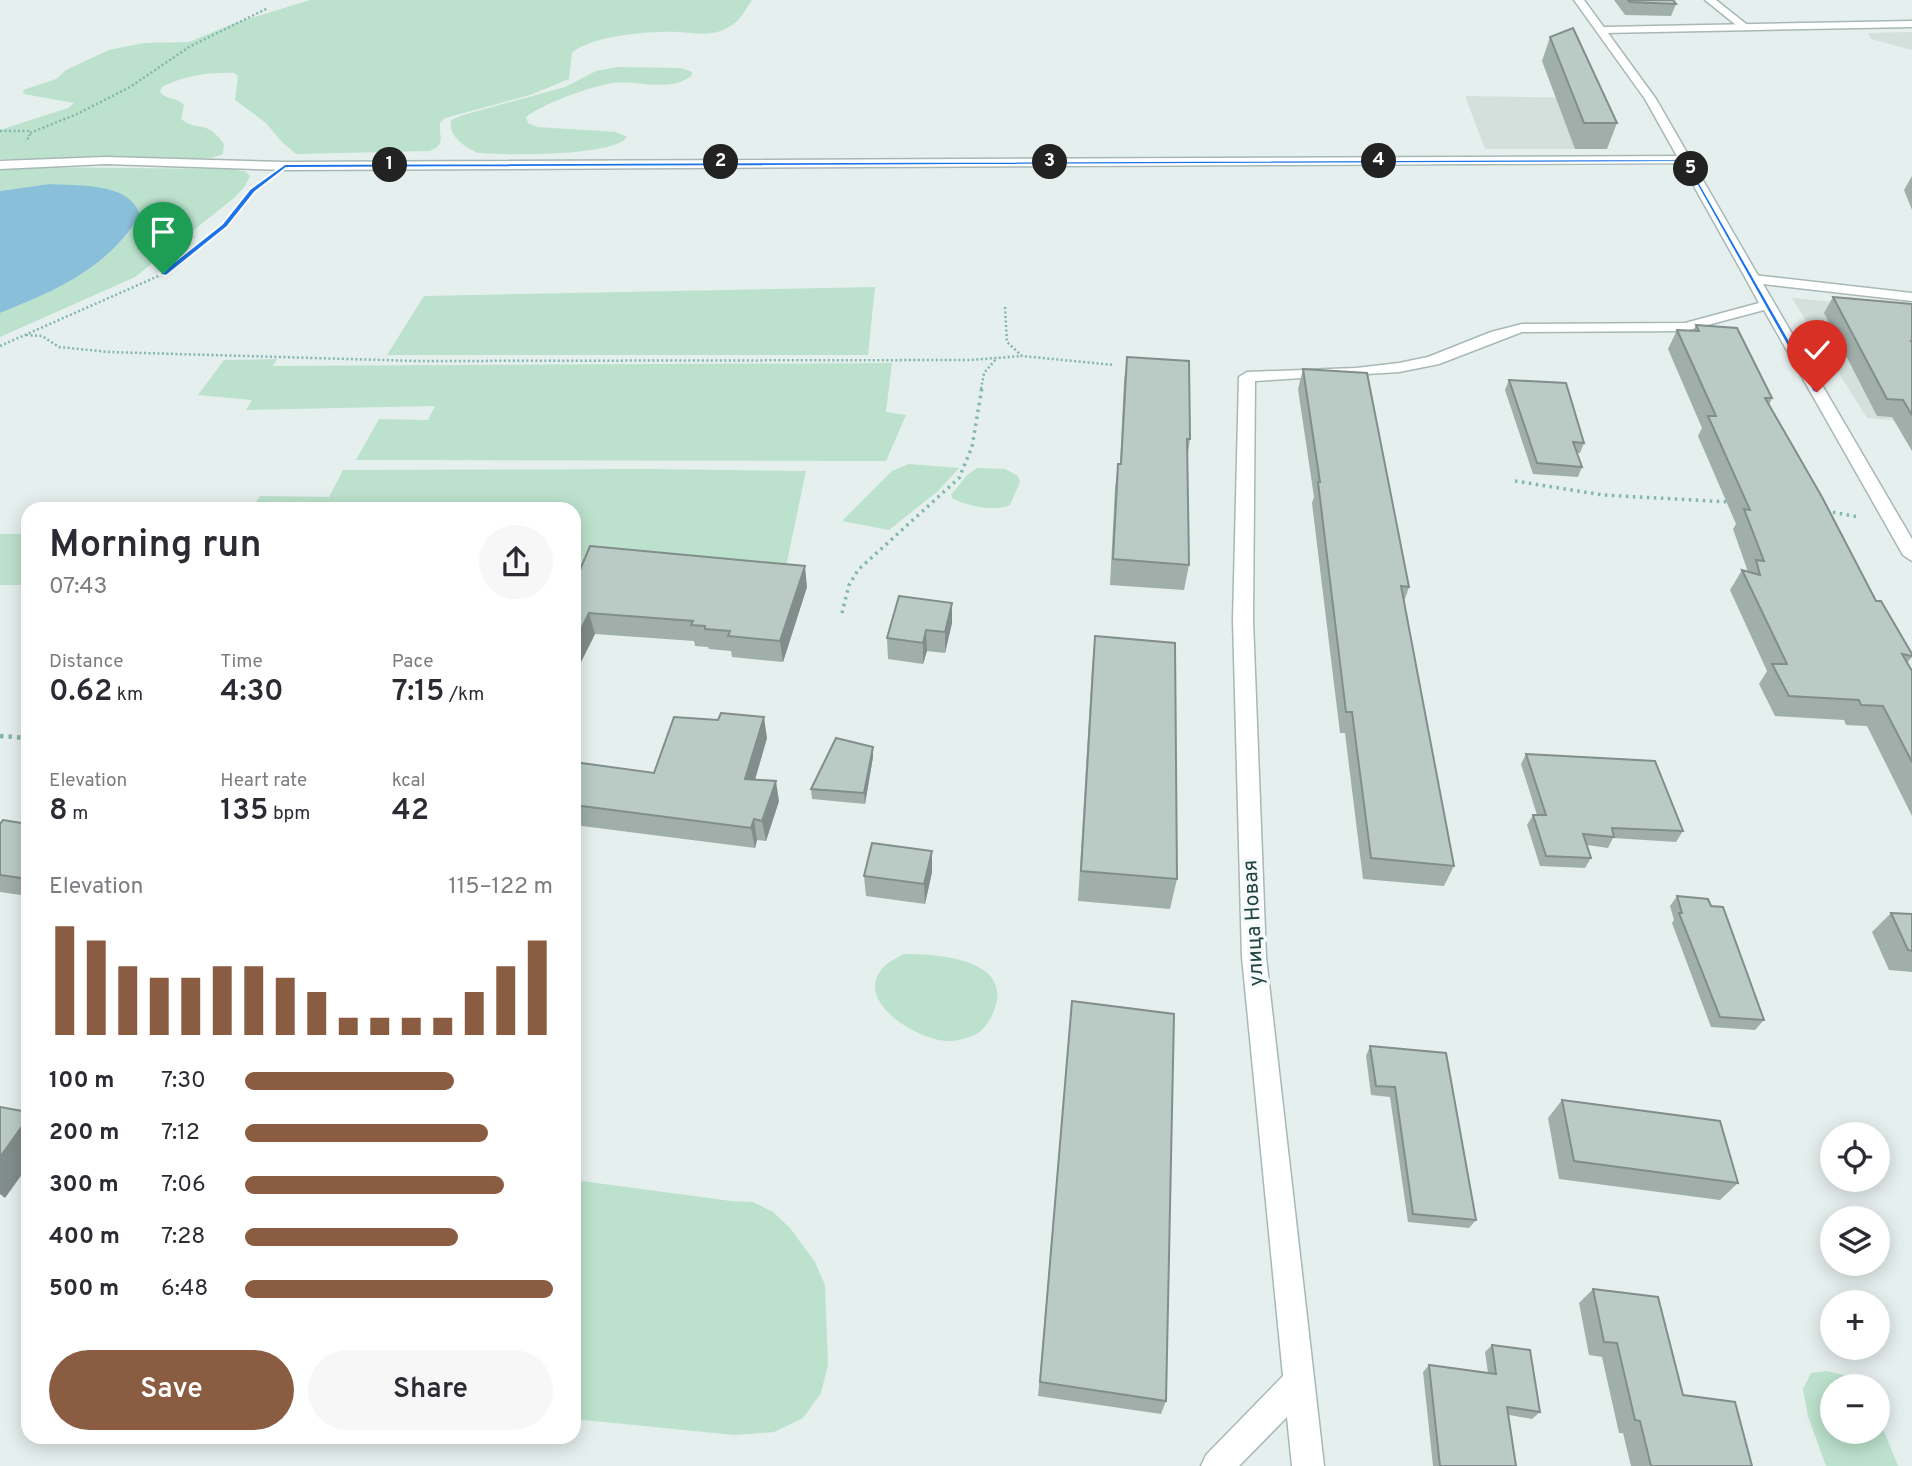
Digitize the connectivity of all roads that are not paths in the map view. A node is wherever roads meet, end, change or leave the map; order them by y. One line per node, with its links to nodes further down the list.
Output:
1 (1579, 0): 5 (street)
2 (1710, 0): 4 (street)
3 (1912, 24): 4 (street)
4 (1745, 27): 5 (street)
5 (1604, 30): 6 (street)
6 (1686, 160): 7 (street); 8 (street)
7 (0, 165)
8 (1753, 279): 9 (street); 10 (street)
9 (1912, 297)
10 (1766, 305): 11 (street); 12 (street, улица Новая)
11 (1912, 555)
12 (1299, 1382): 13 (street); 14 (street, улица Новая)
13 (1217, 1466)
14 (1308, 1466)

